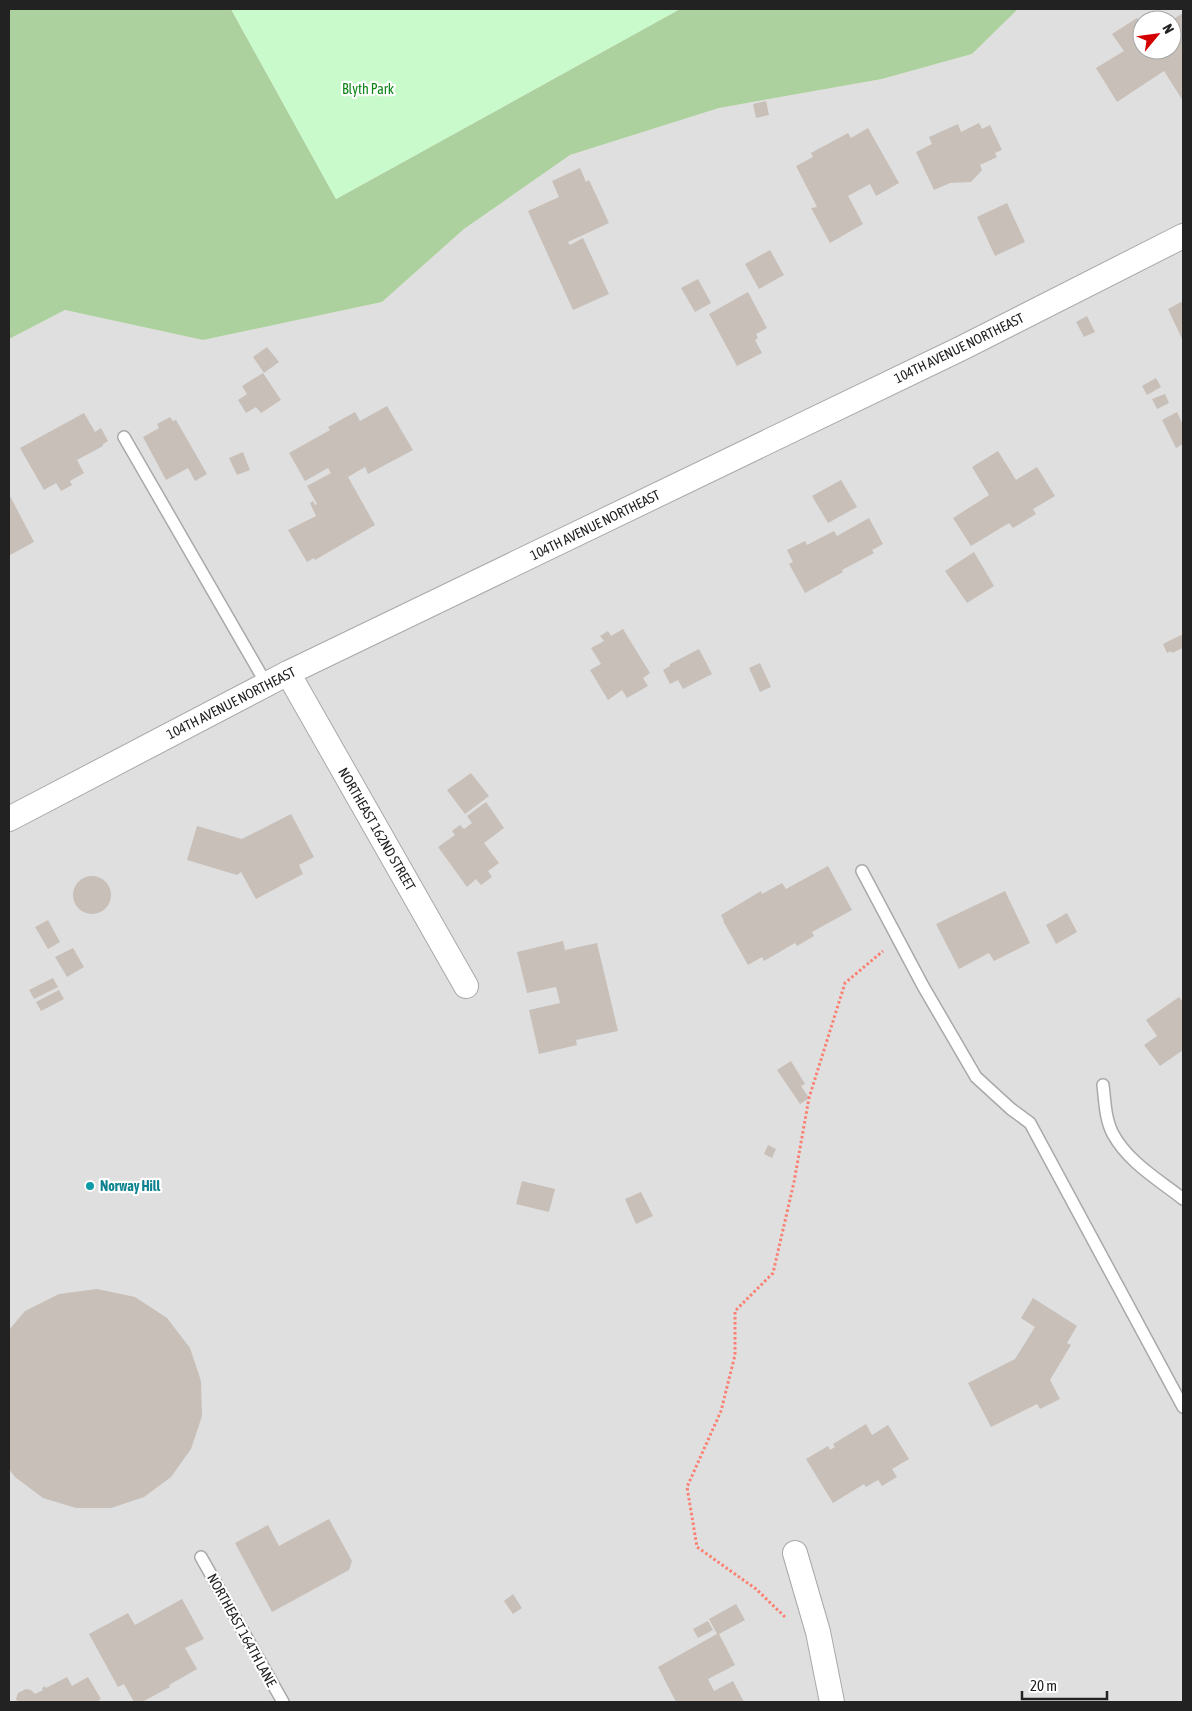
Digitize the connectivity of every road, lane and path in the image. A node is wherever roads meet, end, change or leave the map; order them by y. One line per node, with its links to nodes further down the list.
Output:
1 (1183, 236): 3 (street, 104TH AVENUE NORTHEAST)
2 (124, 437): 4 (lane)
3 (288, 673): 4 (street, 104TH AVENUE NORTHEAST); 8 (street, NORTHEAST 162ND STREET)
4 (267, 684): 5 (street, 104TH AVENUE NORTHEAST)
5 (9, 819)
6 (862, 871): 7 (lane)
7 (897, 938): 11 (lane); 14 (path)
8 (466, 986)
9 (1104, 1085): 10 (lane)
10 (1183, 1199)
11 (1183, 1406)
12 (795, 1553): 16 (street)
13 (201, 1557): 15 (lane, NORTHEAST 164TH LANE)
14 (789, 1620)
15 (283, 1702)
16 (832, 1702)

